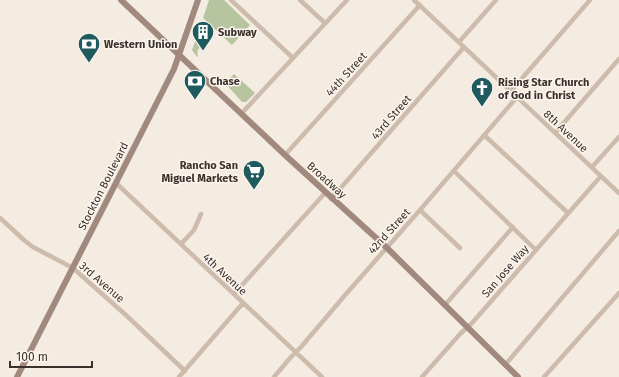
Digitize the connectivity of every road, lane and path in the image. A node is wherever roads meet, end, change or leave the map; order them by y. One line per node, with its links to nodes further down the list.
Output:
1 (121, 0): 13 (main road, Broadway)
2 (198, 0): 13 (main road, Stockton Boulevard)
3 (231, 0): 14 (street)
4 (300, 0): 10 (street)
5 (347, 0): 10 (street)
6 (414, 0): 9 (street, 8th Avenue)
7 (496, 0): 11 (street)
8 (590, 0): 16 (street)
9 (420, 5): 11 (street, 8th Avenue); 22 (street, 44th Street)
10 (325, 23): 14 (street)
11 (459, 42): 12 (street, 8th Avenue)
12 (464, 47): 16 (street, 8th Avenue); 29 (street, 43rd Street)
13 (179, 55): 18 (main road, Broadway); 26 (main road, Stockton Boulevard)
14 (293, 58): 18 (street)
15 (619, 59): 19 (street)
16 (511, 91): 17 (street, 8th Avenue)
17 (517, 97): 19 (street, 8th Avenue); 20 (street, 42nd Street)
18 (241, 114): 22 (main road, Broadway)
19 (555, 133): 23 (street, 8th Avenue)
20 (484, 135): 24 (street, 42nd Street); 31 (street)
21 (619, 137): 23 (street)
22 (285, 156): 27 (main road, Broadway)
23 (592, 167): 25 (street, 8th Avenue)
24 (454, 171): 30 (street, 42nd Street); 34 (street)
25 (601, 176): 28 (street, 8th Avenue); 31 (street, San Jose Way)
26 (116, 183): 36 (street, 4th Avenue); 40 (main road, Stockton Boulevard)
27 (325, 193): 29 (main road, Broadway); 42 (street)
28 (619, 193)
29 (331, 198): 37 (main road, Broadway)
30 (420, 210): 37 (street, 42nd Street); 38 (street)
31 (568, 213): 39 (street, San Jose Way)
32 (201, 214): 36 (street)
33 (0, 218): 40 (street, 3rd Avenue)
34 (513, 227): 39 (street); 44 (street)
35 (619, 231): 47 (street)
36 (181, 244): 42 (street, 4th Avenue)
37 (386, 247): 44 (main road, Broadway); 46 (street, 42nd Street)
38 (460, 248)
39 (536, 250): 45 (street, San Jose Way)
40 (73, 268): 48 (street, 3rd Avenue); 49 (main road, Stockton Boulevard)
41 (619, 293): 55 (street)
42 (234, 294): 43 (street, 4th Avenue)
43 (243, 303): 46 (street, 4th Avenue); 48 (street)
44 (445, 305): 45 (main road, Broadway)
45 (467, 327): 47 (main road, Broadway); 53 (street, San Jose Way)
46 (296, 352): 51 (street, 42nd Street); 52 (street, 4th Avenue)
47 (505, 365): 54 (main road, Broadway)
48 (184, 371): 50 (street)
49 (17, 377)
50 (179, 377)
51 (274, 377)
52 (322, 377)
53 (422, 377)
54 (518, 377)
55 (544, 377)

